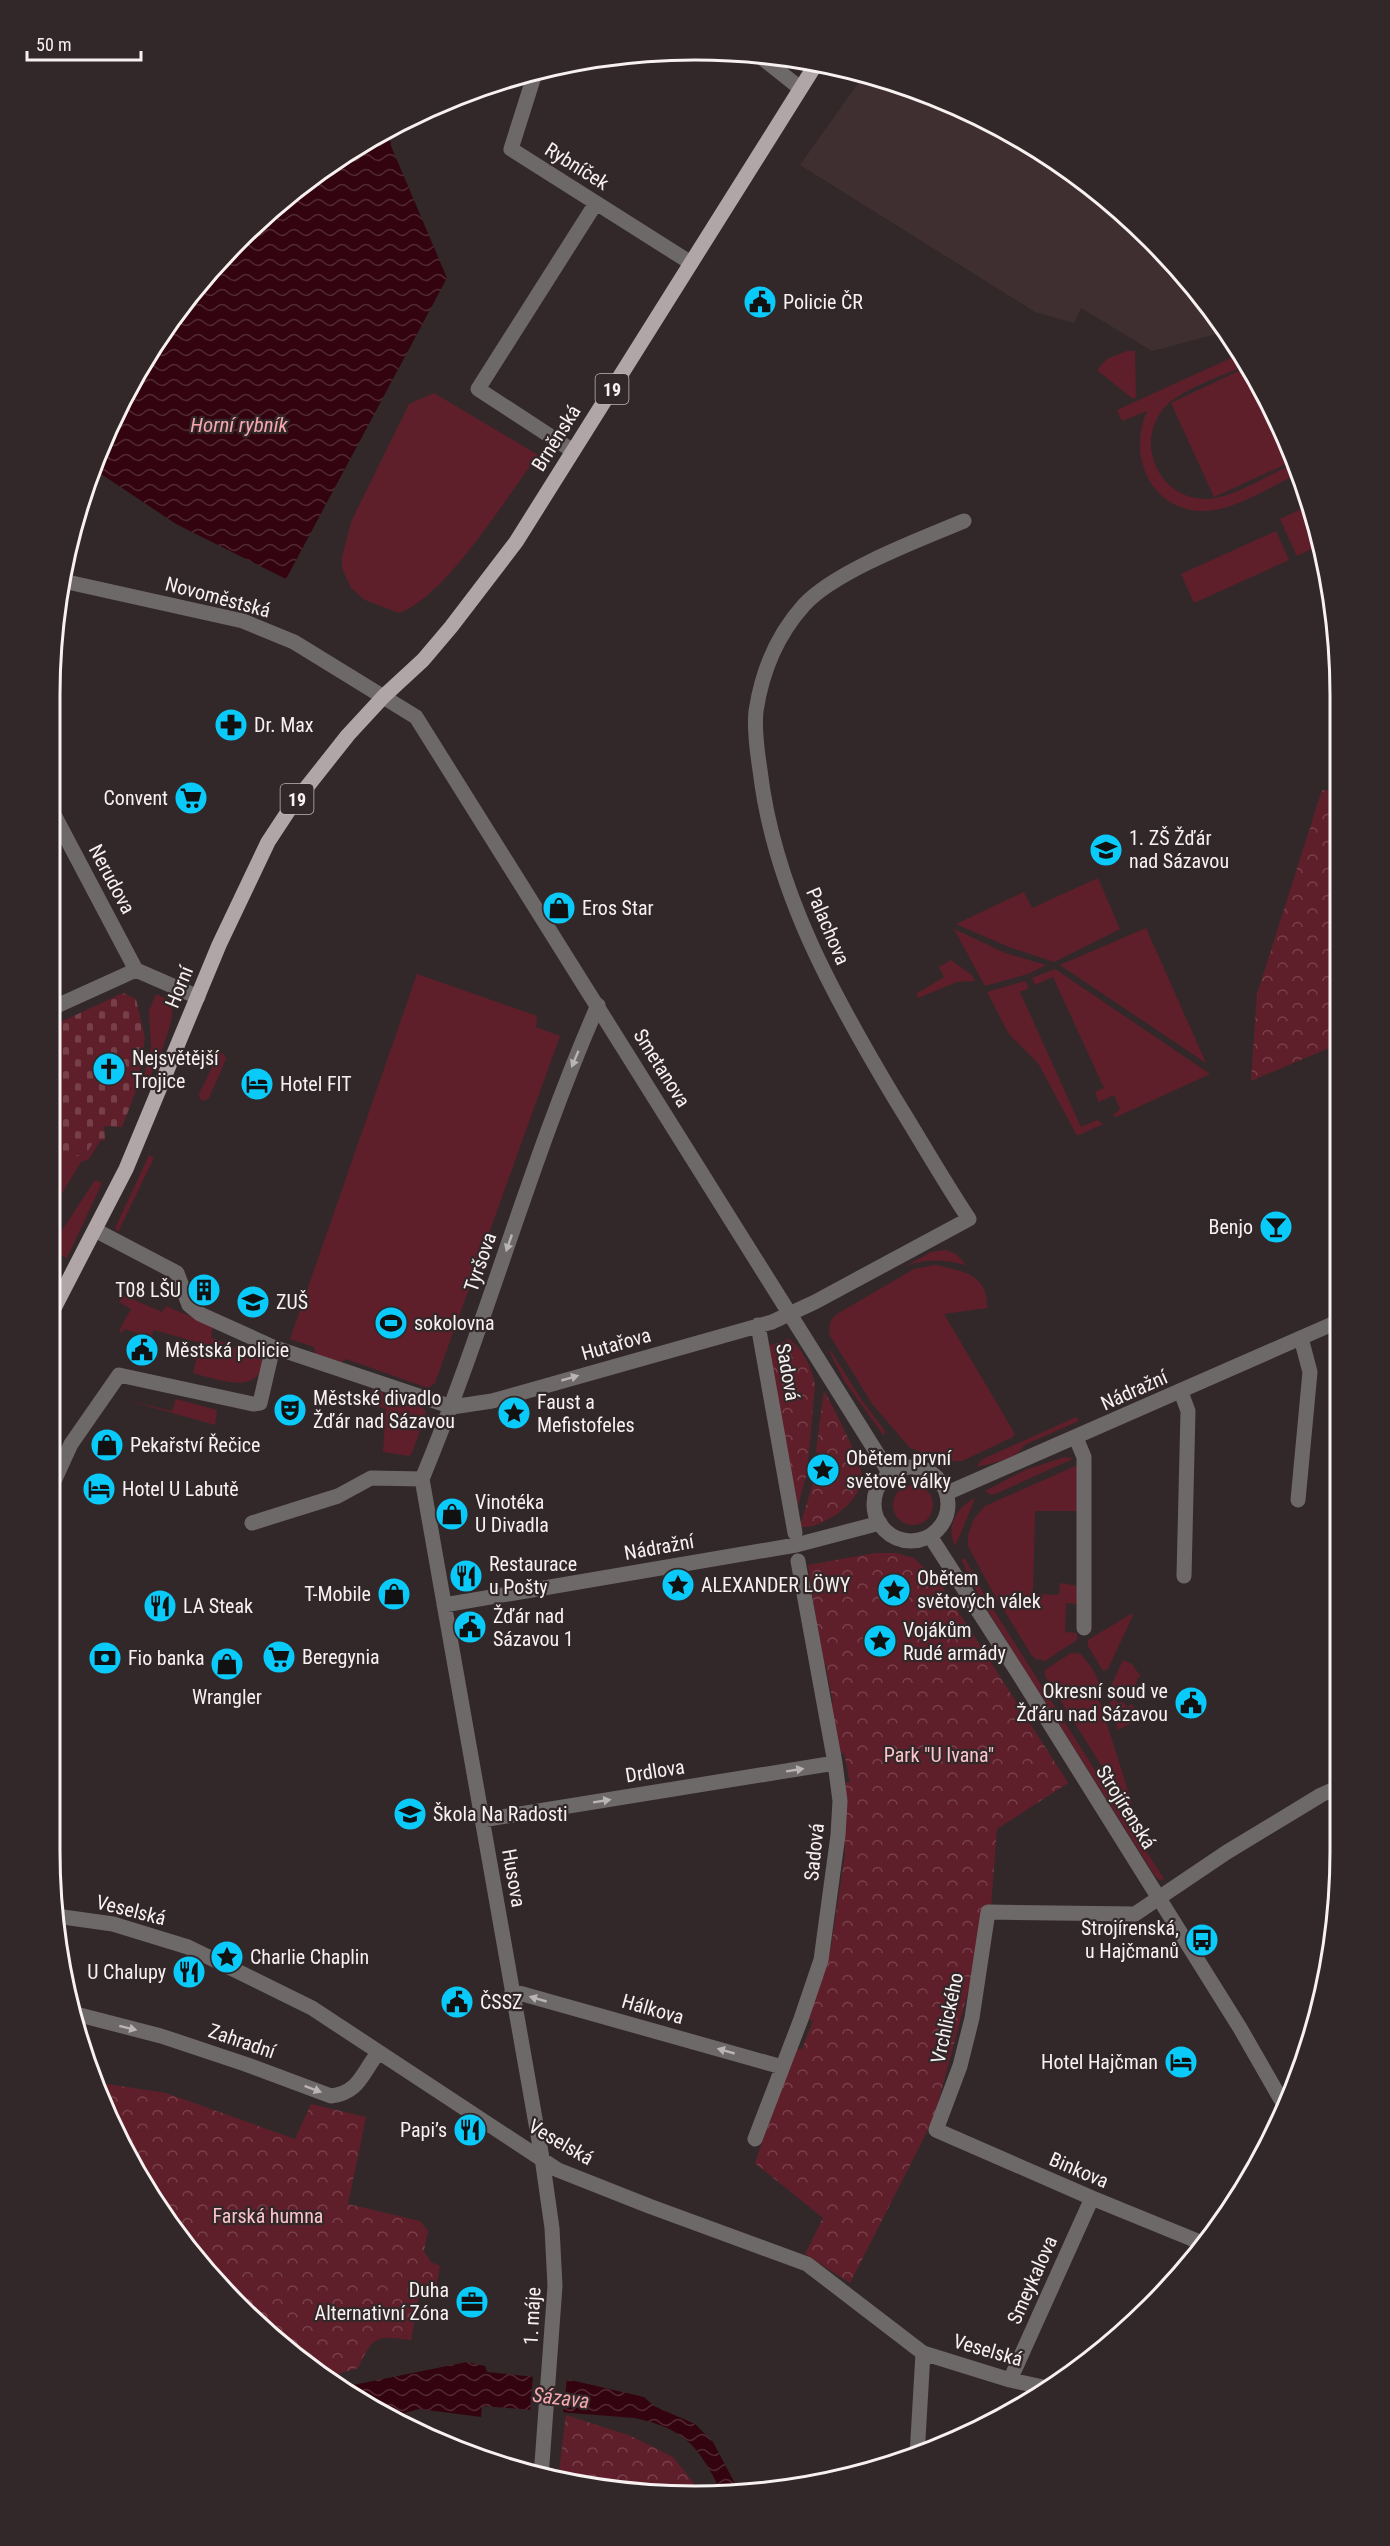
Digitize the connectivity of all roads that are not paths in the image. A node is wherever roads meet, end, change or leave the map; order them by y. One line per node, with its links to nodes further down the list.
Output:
1 (771, 64): 4 (street)
2 (812, 71): 4 (main road, Brněnská / 19)
3 (532, 82): 5 (street, Rybníček)
4 (800, 88): 6 (main road, Brněnská / 19)
5 (596, 203): 6 (street, Rybníček); 7 (street)
6 (691, 263): 7 (main road, Brněnská / 19)
7 (573, 451): 10 (main road, Brněnská / 19)
8 (964, 521): 18 (street, Palachova)
9 (70, 583): 10 (street, Novoměstská)
10 (384, 696): 13 (main road, Horní / 19); 15 (street, Smetanova)
11 (60, 826): 12 (street, Nerudova)
12 (136, 970): 13 (street); 14 (street)
13 (198, 997): 16 (main road, Horní / 19)
14 (60, 1004)
15 (598, 1005): 18 (street, Smetanova); 24 (street, Tyršova, one-way to 24)
16 (95, 1230): 17 (main road, Horní / 19); 22 (street)
17 (60, 1297)
18 (790, 1314): 19 (street, Hutařova); 27 (street, Smetanova)
19 (758, 1325): 24 (street, Hutařova, one-way to 19); 33 (street, Sadová)
20 (1330, 1325): 21 (street, Nádražní)
21 (1301, 1338): 23 (street, Nádražní); 30 (street)
22 (273, 1347): 24 (street); 26 (street)
23 (1181, 1392): 25 (street, Nádražní); 36 (street)
24 (452, 1407): 28 (street, Tyršova)
25 (1076, 1438): 29 (street, Nádražní); 38 (street)
26 (60, 1470)
27 (890, 1474): 29 (street); 32 (street)
28 (422, 1479): 31 (street); 37 (street)
29 (946, 1493): 34 (street)
30 (1298, 1500)
31 (252, 1523)
32 (880, 1523): 34 (street); 37 (street, Nádražní)
33 (795, 1533)
34 (930, 1536): 42 (street, Strojírenská)
35 (798, 1561): 39 (street, Sadová)
36 (1184, 1576)
37 (444, 1605): 41 (street, Husova)
38 (1084, 1628)
39 (835, 1763): 41 (street, Drdlova, one-way to 39); 47 (street, Sadová)
40 (1330, 1796): 42 (street)
41 (482, 1820): 44 (street, Husova)
42 (1158, 1898): 48 (street, Strojírenská); 49 (street, Vrchlického)
43 (63, 1917): 46 (street, Veselská)
44 (512, 1991): 47 (street, Hálkova, one-way to 44); 51 (street, Husova)
45 (82, 2016): 46 (street, Zahradní, one-way to 46)
46 (378, 2053): 51 (street, Veselská)
47 (782, 2067): 50 (street, Sadová)
48 (1281, 2097)
49 (936, 2130): 52 (street, Binkova)
50 (755, 2139)
51 (542, 2158): 54 (street, Veselská); 58 (street, 1. máje)
52 (1092, 2198): 53 (street, Binkova); 55 (street, Smeykalova)
53 (1197, 2241)
54 (923, 2353): 55 (street, Veselská); 57 (street)
55 (1010, 2380): 56 (street, Veselská)
56 (1037, 2386)
57 (918, 2445)
58 (539, 2466)

